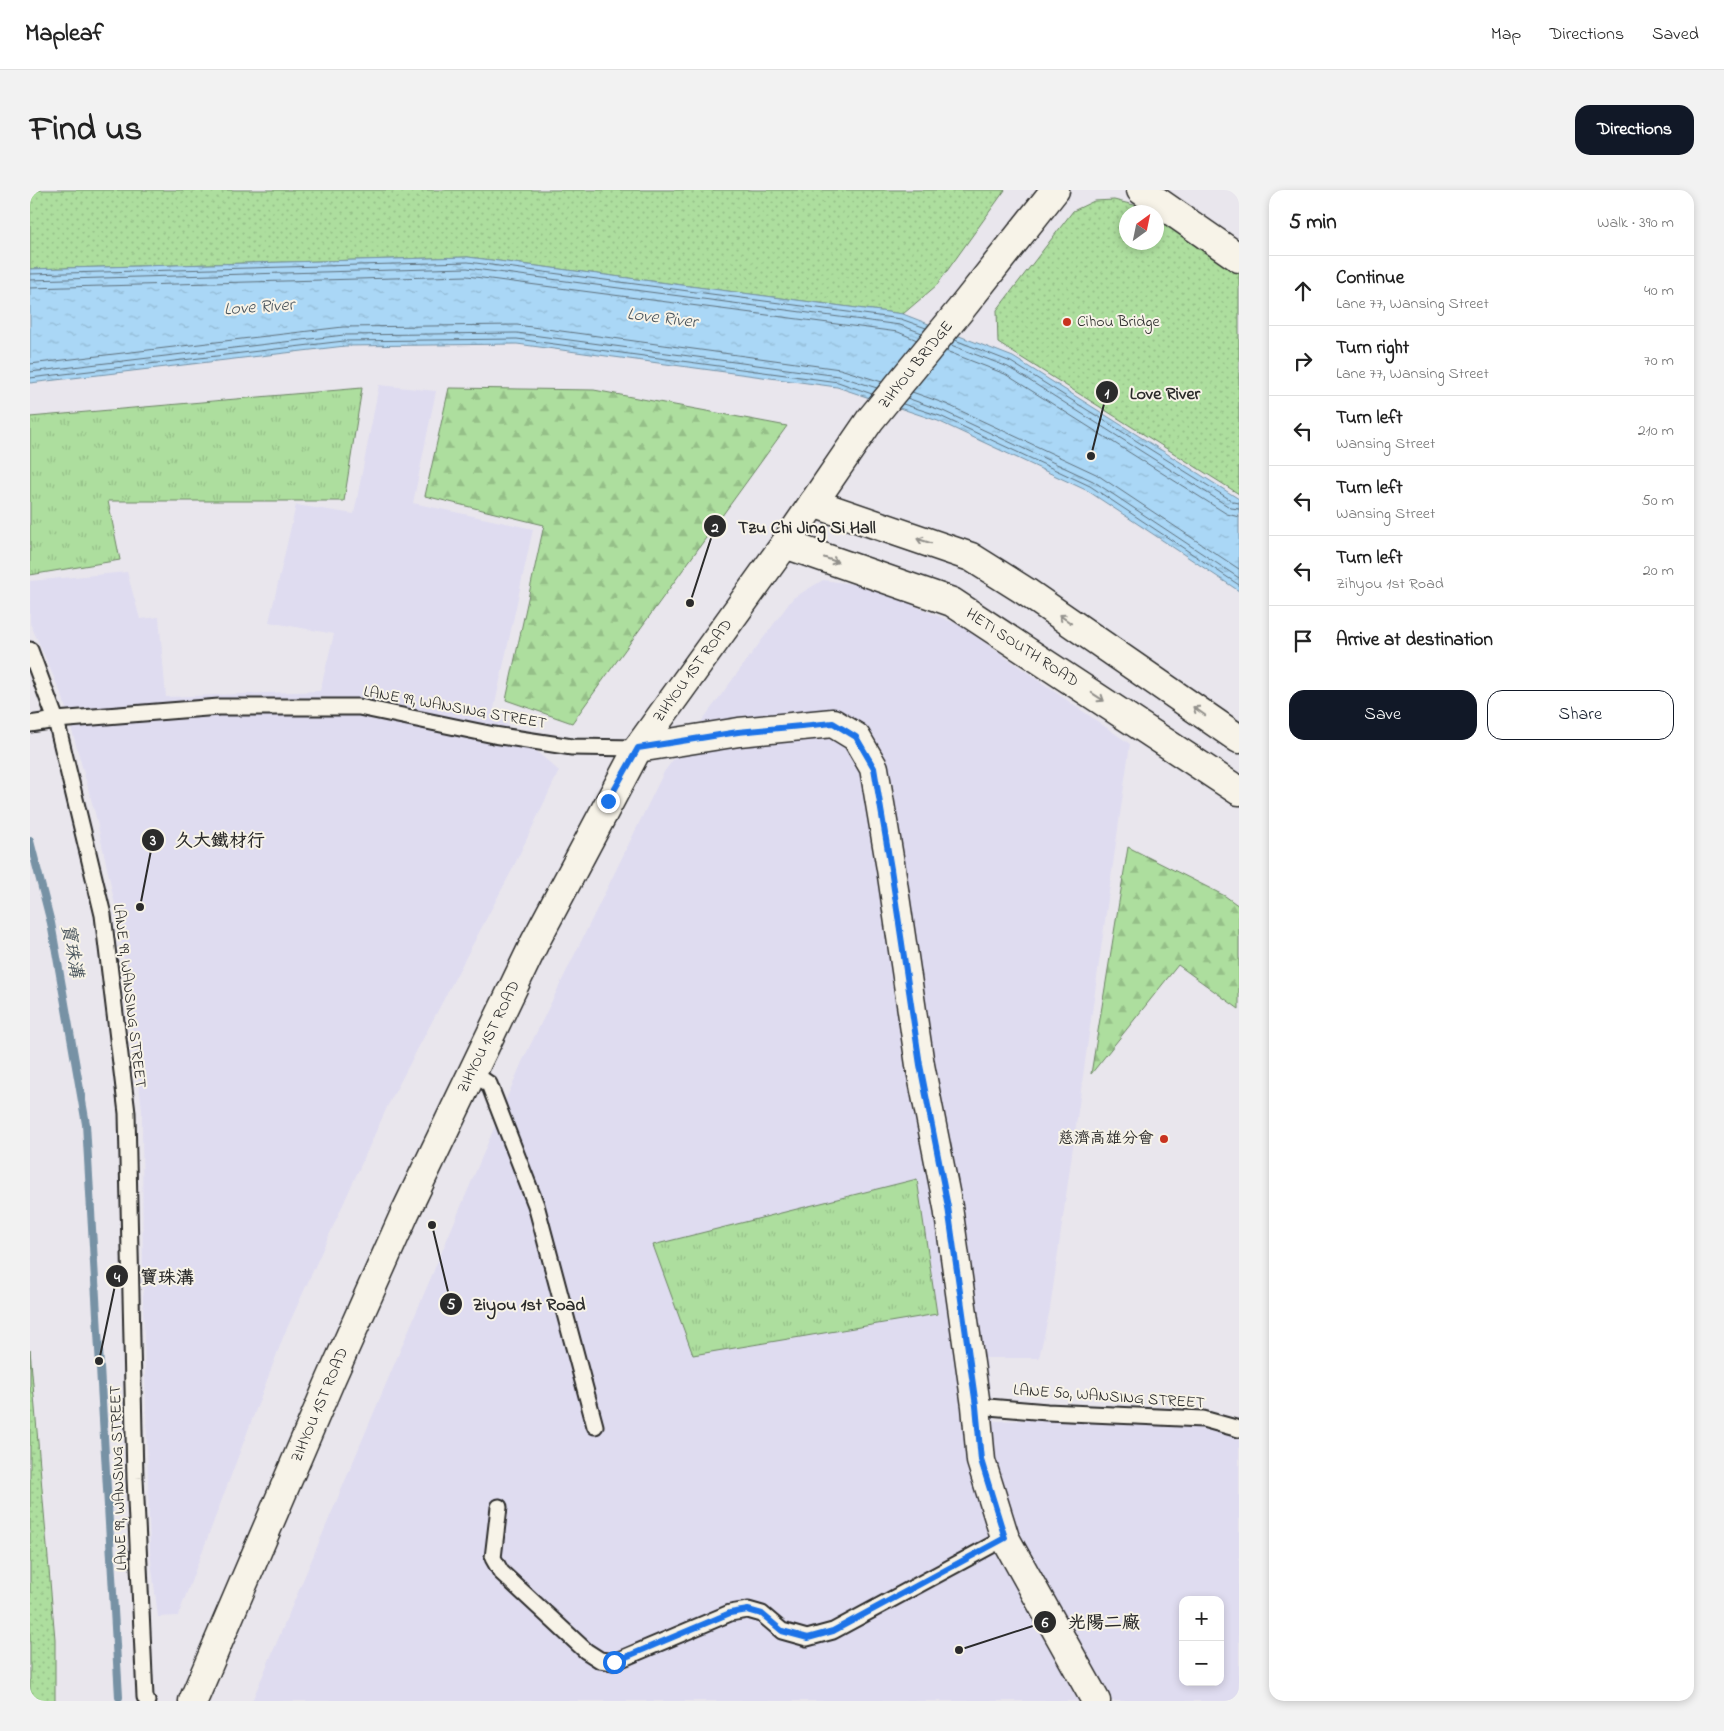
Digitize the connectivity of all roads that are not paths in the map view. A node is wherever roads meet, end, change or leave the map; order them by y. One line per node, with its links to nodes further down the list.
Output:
1 (1055, 190): 4 (street, ZIHYOU BRIDGE)
2 (1142, 190): 3 (street)
3 (1239, 258)
4 (870, 420): 5 (street, ZIHYOU 1ST ROAD)
5 (813, 503): 6 (street, ZIHYOU 1ST ROAD); 10 (street, one-way to 5)
6 (785, 544): 11 (street, ZIHYOU 1ST ROAD); 12 (street, HETI SOUTH ROAD, one-way to 12)
7 (30, 650): 8 (lane, LANE 99, WANSING STREET)
8 (56, 720): 9 (lane); 11 (lane, LANE 99, WANSING STREET); 19 (lane, LANE 99, WANSING STREET)
9 (30, 724)
10 (1239, 739)
11 (638, 748): 13 (street, ZIHYOU 1ST ROAD); 14 (street)
12 (1236, 783)
13 (472, 1072): 15 (lane); 20 (street, ZIHYOU 1ST ROAD)
14 (976, 1406): 16 (lane, LANE 50, WANSING STREET); 18 (street)
15 (594, 1426)
16 (1239, 1429)
17 (499, 1507): 18 (lane)
18 (1005, 1538): 21 (street)
19 (147, 1701)
20 (193, 1701)
21 (1096, 1701)

